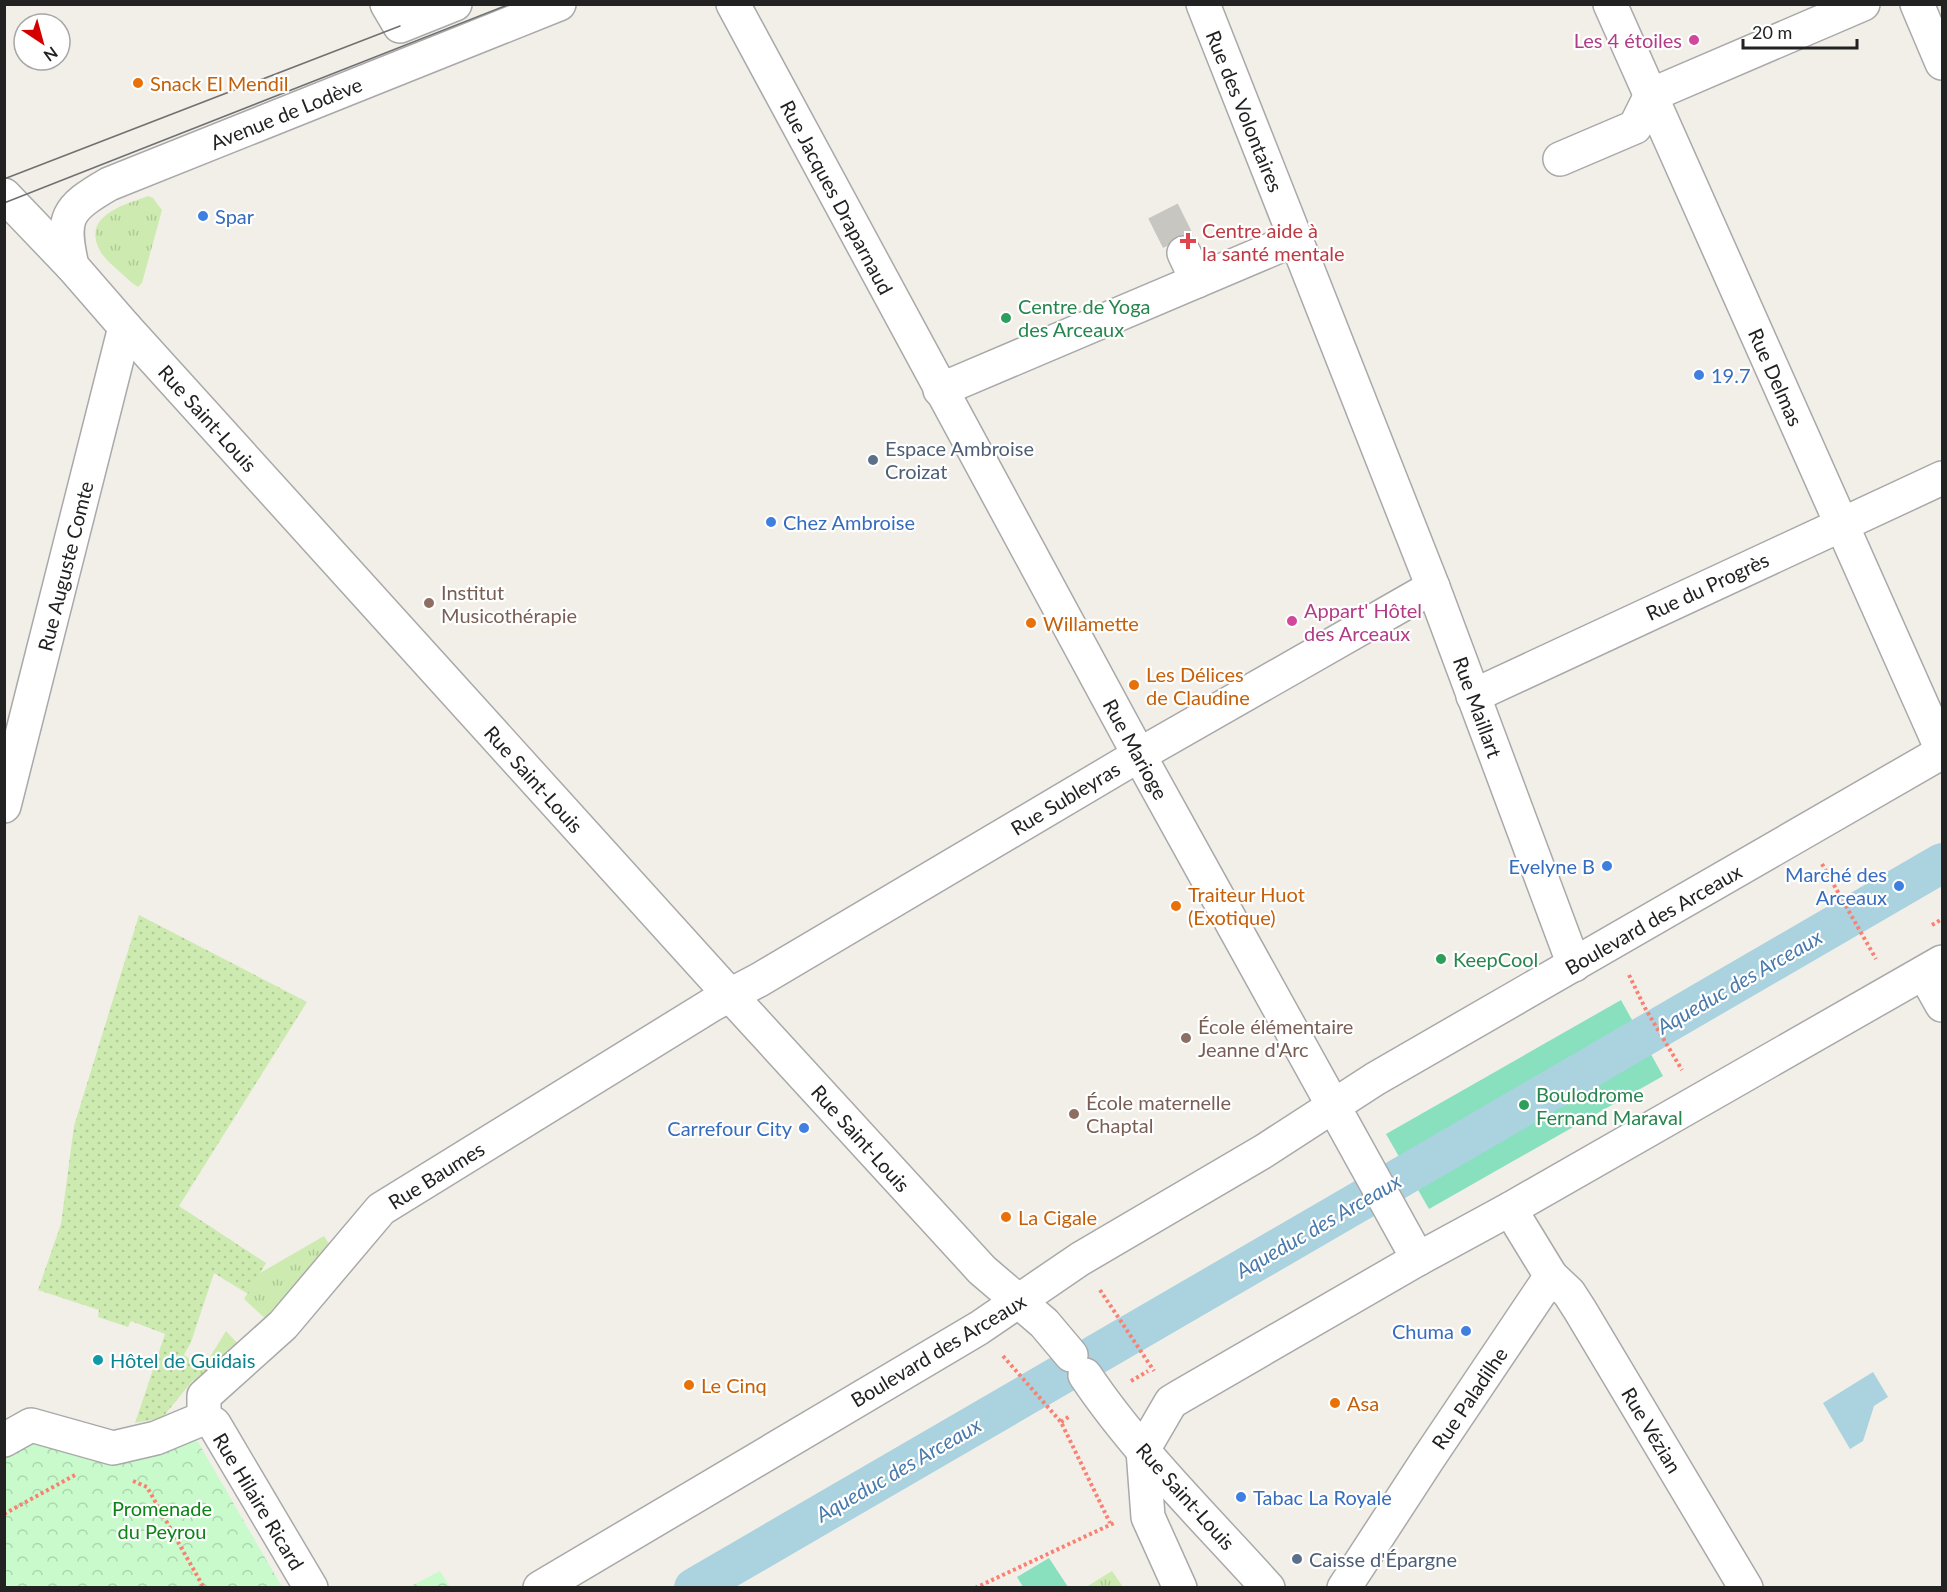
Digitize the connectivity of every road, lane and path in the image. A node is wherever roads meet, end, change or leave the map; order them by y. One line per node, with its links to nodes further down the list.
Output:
1 (455, 4): 8 (street)
2 (559, 4): 14 (street, Avenue de Lodève)
3 (733, 4): 16 (street, Rue Jacques Draparnaud)
4 (1203, 4): 13 (street, Rue des Volontaires)
5 (1610, 4): 10 (street, Rue Delmas)
6 (1863, 4): 10 (street)
7 (1917, 4): 9 (street)
8 (394, 15)
9 (1942, 63)
10 (1651, 95): 11 (street); 19 (street, Rue Delmas)
11 (1560, 159)
12 (4, 195): 14 (street, Rue Saint-Louis)
13 (1296, 239): 16 (street); 17 (street, Rue des Volontaires)
14 (72, 266): 15 (street, Rue Saint-Louis)
15 (125, 327): 24 (street, Rue Auguste Comte); 30 (street, Rue Saint-Louis)
16 (940, 390): 23 (street, Rue Marioge)
17 (1380, 451): 20 (street, Rue Maillart)
18 (1942, 478): 19 (street, Rue du Progrès)
19 (1840, 524): 21 (street, Rue du Progrès); 22 (street, Rue Delmas)
20 (1433, 587): 21 (street, Rue Maillart); 23 (street, Rue Subleyras)
21 (1473, 696): 27 (street, Rue Maillart)
22 (1942, 751): 25 (street, Boulevard des Arceaux)
23 (1139, 754): 30 (street, Rue Subleyras); 33 (street, Rue Marioge)
24 (4, 806)
25 (1804, 832): 26 (street, Boulevard des Arceaux); 29 (path)
26 (1612, 942): 27 (street, Boulevard des Arceaux); 32 (path)
27 (1574, 964): 33 (street, Boulevard des Arceaux)
28 (1934, 968): 29 (street); 31 (street)
29 (1893, 991): 32 (street)
30 (729, 994): 38 (street, Rue Saint-Louis); 41 (street, Rue Baumes)
31 (1942, 1005)
32 (1699, 1102): 34 (street)
33 (1333, 1107): 35 (street, Boulevard des Arceaux); 36 (street)
34 (1510, 1209): 36 (street); 37 (street)
35 (1080, 1259): 38 (street, Boulevard des Arceaux); 40 (path)
36 (1418, 1259): 43 (street)
37 (1551, 1276): 55 (street, Rue Paladilhe); 56 (street, Rue Vézian)
38 (1020, 1301): 39 (street, Boulevard des Arceaux); 43 (street, Rue Saint-Louis)
39 (979, 1328): 44 (path); 51 (street, Boulevard des Arceaux)
40 (1152, 1369)
41 (204, 1418): 42 (street); 50 (street, Rue Hilaire Ricard)
42 (13, 1426)
43 (1143, 1450): 53 (street); 54 (street, Rue Saint-Louis)
44 (1075, 1453)
45 (77, 1474): 47 (path)
46 (131, 1481): 49 (path)
47 (4, 1514)
48 (1110, 1523): 52 (path)
49 (204, 1587)
50 (311, 1587)
51 (540, 1587)
52 (975, 1587)
53 (1180, 1587)
54 (1268, 1587)
55 (1344, 1587)
56 (1746, 1587)

